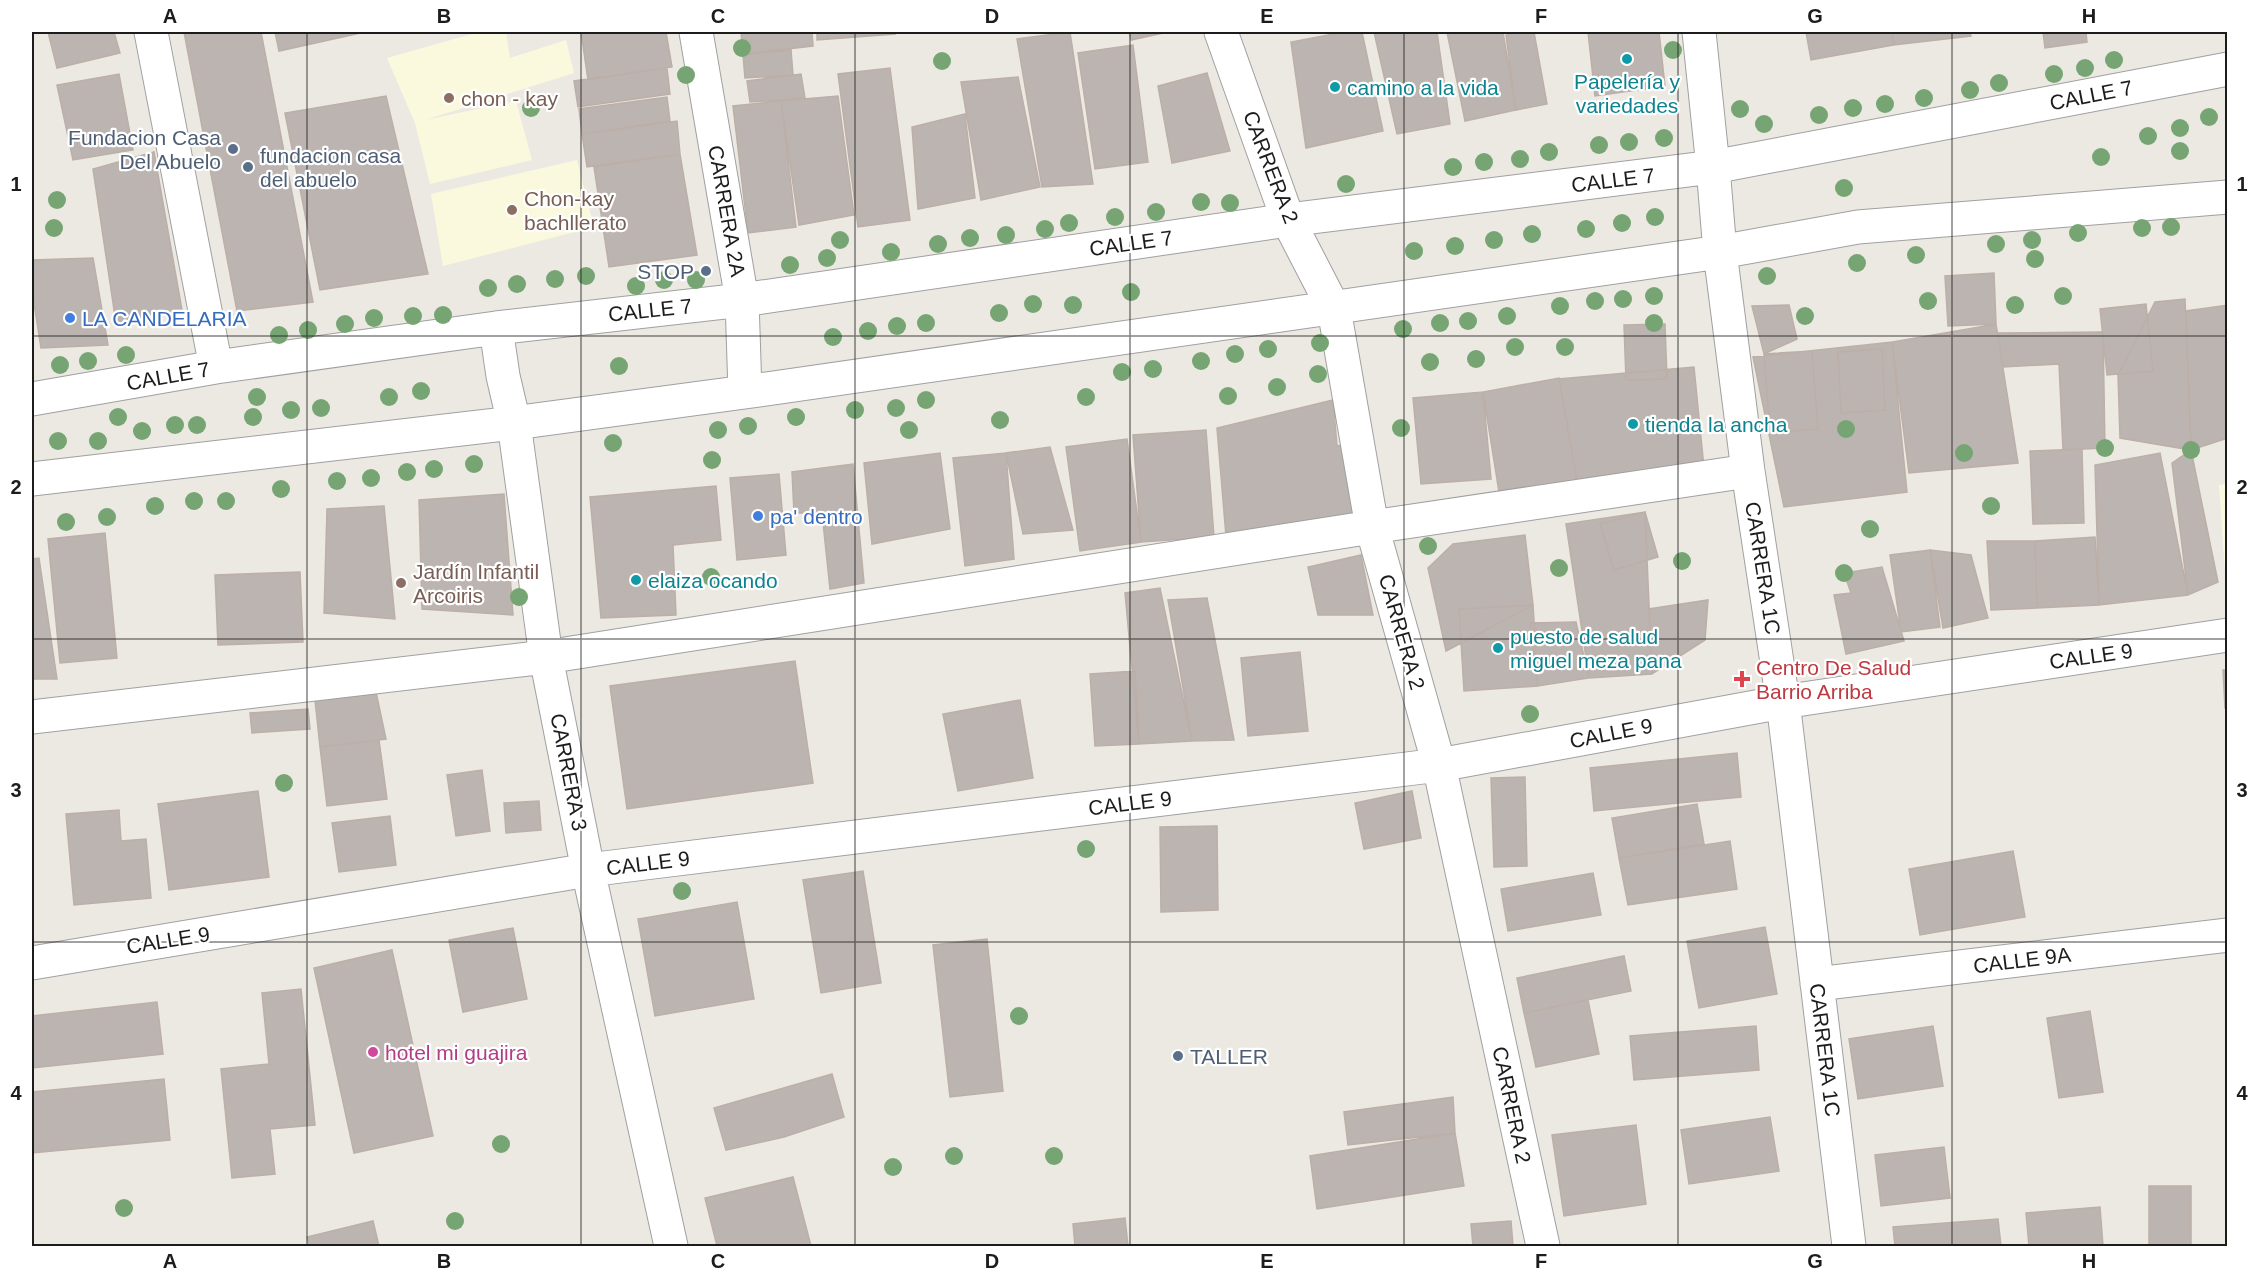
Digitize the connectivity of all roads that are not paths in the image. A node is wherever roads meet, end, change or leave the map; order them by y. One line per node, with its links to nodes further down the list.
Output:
1 (151, 32): 13 (street)
2 (696, 32): 10 (street, CARRERA 2A)
3 (1221, 32): 8 (street, CARRERA 2)
4 (1699, 32): 6 (street, CARRERA 1C)
5 (2228, 69): 6 (street, CALLE 7)
6 (1713, 167): 8 (street, CALLE 7); 9 (street, CARRERA 1C)
7 (2228, 196): 9 (street)
8 (1288, 220): 10 (street, CALLE 7); 11 (street, CARRERA 2)
9 (1720, 252): 11 (street); 17 (street, CARRERA 1C)
10 (742, 300): 12 (street, CALLE 7); 14 (street, CARRERA 2A)
11 (1334, 309): 14 (street); 19 (street, CARRERA 2)
12 (496, 328): 13 (street, CALLE 7); 16 (street, CARRERA 3)
13 (216, 367): 15 (street, CALLE 7)
14 (745, 392): 16 (street)
15 (32, 399)
16 (514, 423): 18 (street); 21 (street, CARRERA 3)
17 (1748, 471): 19 (street); 22 (street, CARRERA 1C)
18 (32, 479)
19 (1372, 526): 21 (street); 24 (street, CARRERA 2)
20 (2228, 635): 22 (street, CALLE 9)
21 (546, 657): 23 (street); 25 (street, CARRERA 3)
22 (1783, 702): 24 (street, CALLE 9); 28 (street, CARRERA 1C)
23 (32, 717)
24 (1439, 765): 25 (street, CALLE 9); 30 (street, CARRERA 2)
25 (588, 870): 27 (street, CALLE 9); 29 (street, CARRERA 3)
26 (2228, 935): 28 (street, CALLE 9A)
27 (32, 963)
28 (1817, 984): 31 (street, CARRERA 1C)
29 (671, 1246)
30 (1543, 1246)
31 (1849, 1246)

